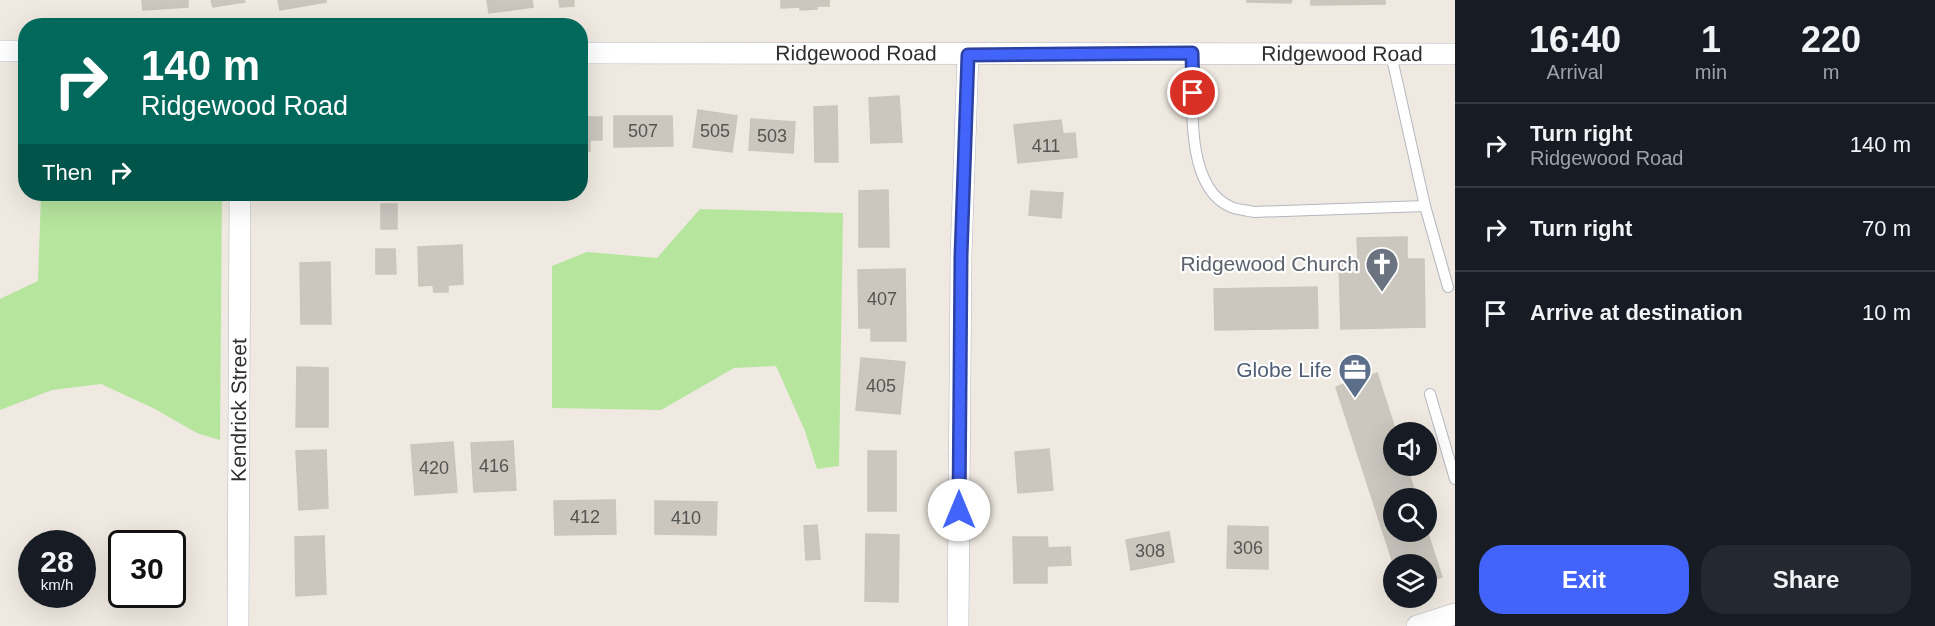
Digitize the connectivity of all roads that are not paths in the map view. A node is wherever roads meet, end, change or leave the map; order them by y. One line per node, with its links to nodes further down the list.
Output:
1 (0, 51): 2 (street)
2 (18, 51)
3 (588, 53): 7 (street, Ridgewood Road)
4 (1192, 53): 5 (street, Ridgewood Road); 7 (street, Ridgewood Road); 9 (lane)
5 (1390, 54): 6 (street, Ridgewood Road); 9 (lane)
6 (1455, 54)
7 (968, 55): 15 (street)
8 (240, 201): 14 (street, Kendrick Street)
9 (1425, 206): 10 (lane)
10 (1448, 287)
11 (1430, 394): 12 (lane)
12 (1455, 479)
13 (1455, 614): 16 (street)
14 (238, 626)
15 (958, 626)
16 (1416, 626)

